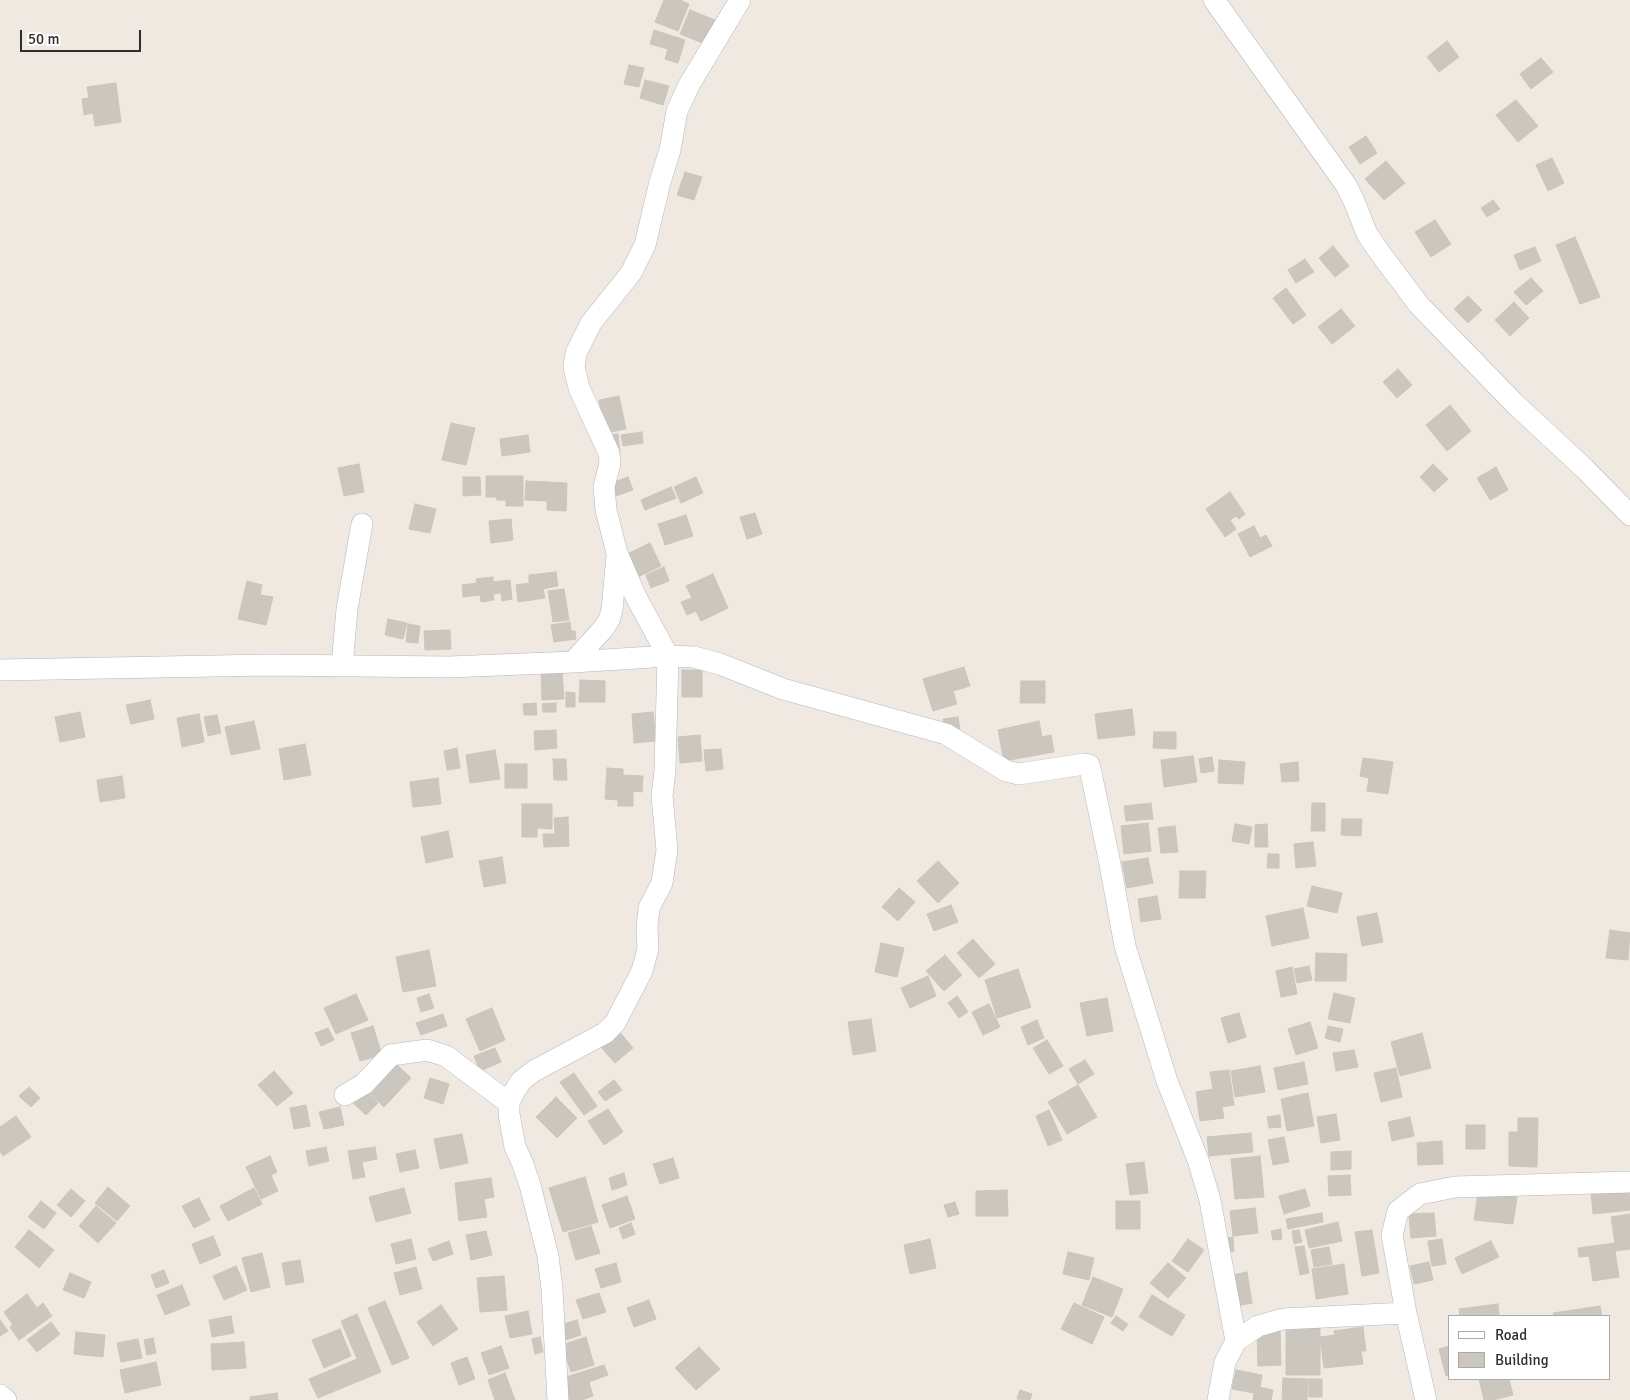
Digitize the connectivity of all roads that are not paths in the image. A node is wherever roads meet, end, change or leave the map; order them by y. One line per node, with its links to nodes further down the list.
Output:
1 (740, 0): 5 (street)
2 (1214, 0): 3 (street)
3 (1630, 515)
4 (362, 524): 8 (street)
5 (617, 553): 6 (street); 7 (street)
6 (668, 656): 7 (street); 11 (street); 14 (street)
7 (572, 662): 8 (street)
8 (342, 666): 9 (street)
9 (0, 670)
10 (345, 1095): 11 (street)
11 (509, 1103): 17 (street)
12 (1630, 1182): 13 (street)
13 (1406, 1313): 14 (street); 19 (street)
14 (1236, 1342): 18 (street)
15 (0, 1395): 16 (street)
16 (6, 1400)
17 (558, 1400)
18 (1218, 1400)
19 (1426, 1400)

